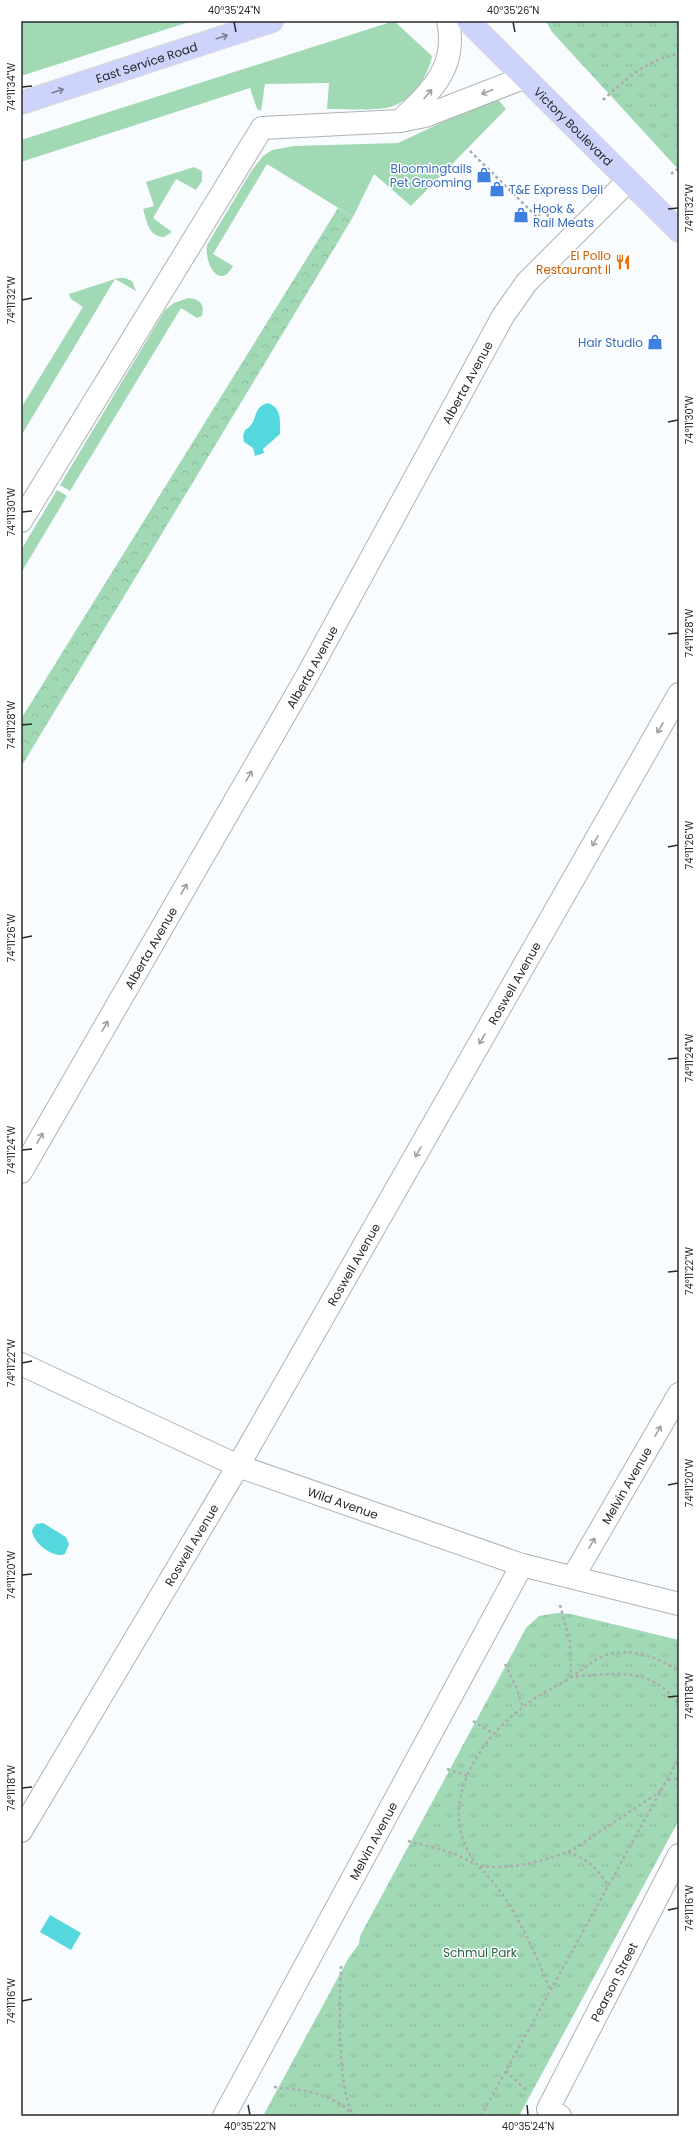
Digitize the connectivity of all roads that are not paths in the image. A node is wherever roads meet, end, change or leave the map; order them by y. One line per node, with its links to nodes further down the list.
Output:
1 (272, 21): 5 (main road, East Service Road, one-way to 1)
2 (448, 21): 6 (street, one-way to 2)
3 (468, 21): 4 (main road, Victory Boulevard)
4 (523, 78): 6 (street, one-way to 6); 7 (main road, Victory Boulevard)
5 (21, 103)
6 (400, 121): 9 (street)
7 (628, 181): 8 (main road, Victory Boulevard); 11 (street, Alberta Avenue, one-way to 7)
8 (679, 231)
9 (21, 521)
10 (679, 694): 14 (street, Roswell Avenue, one-way to 14)
11 (21, 1172)
12 (21, 1364): 14 (street, Wild Avenue)
13 (679, 1394): 16 (street, Melvin Avenue, one-way to 13)
14 (238, 1466): 15 (street, Wild Avenue); 18 (street, Roswell Avenue)
15 (522, 1565): 16 (street, Wild Avenue); 21 (street, Melvin Avenue)
16 (573, 1577): 17 (street, Wild Avenue)
17 (679, 1604)
18 (21, 1831)
19 (679, 1855): 20 (street, Pearson Street)
20 (554, 2113)
21 (224, 2116)

